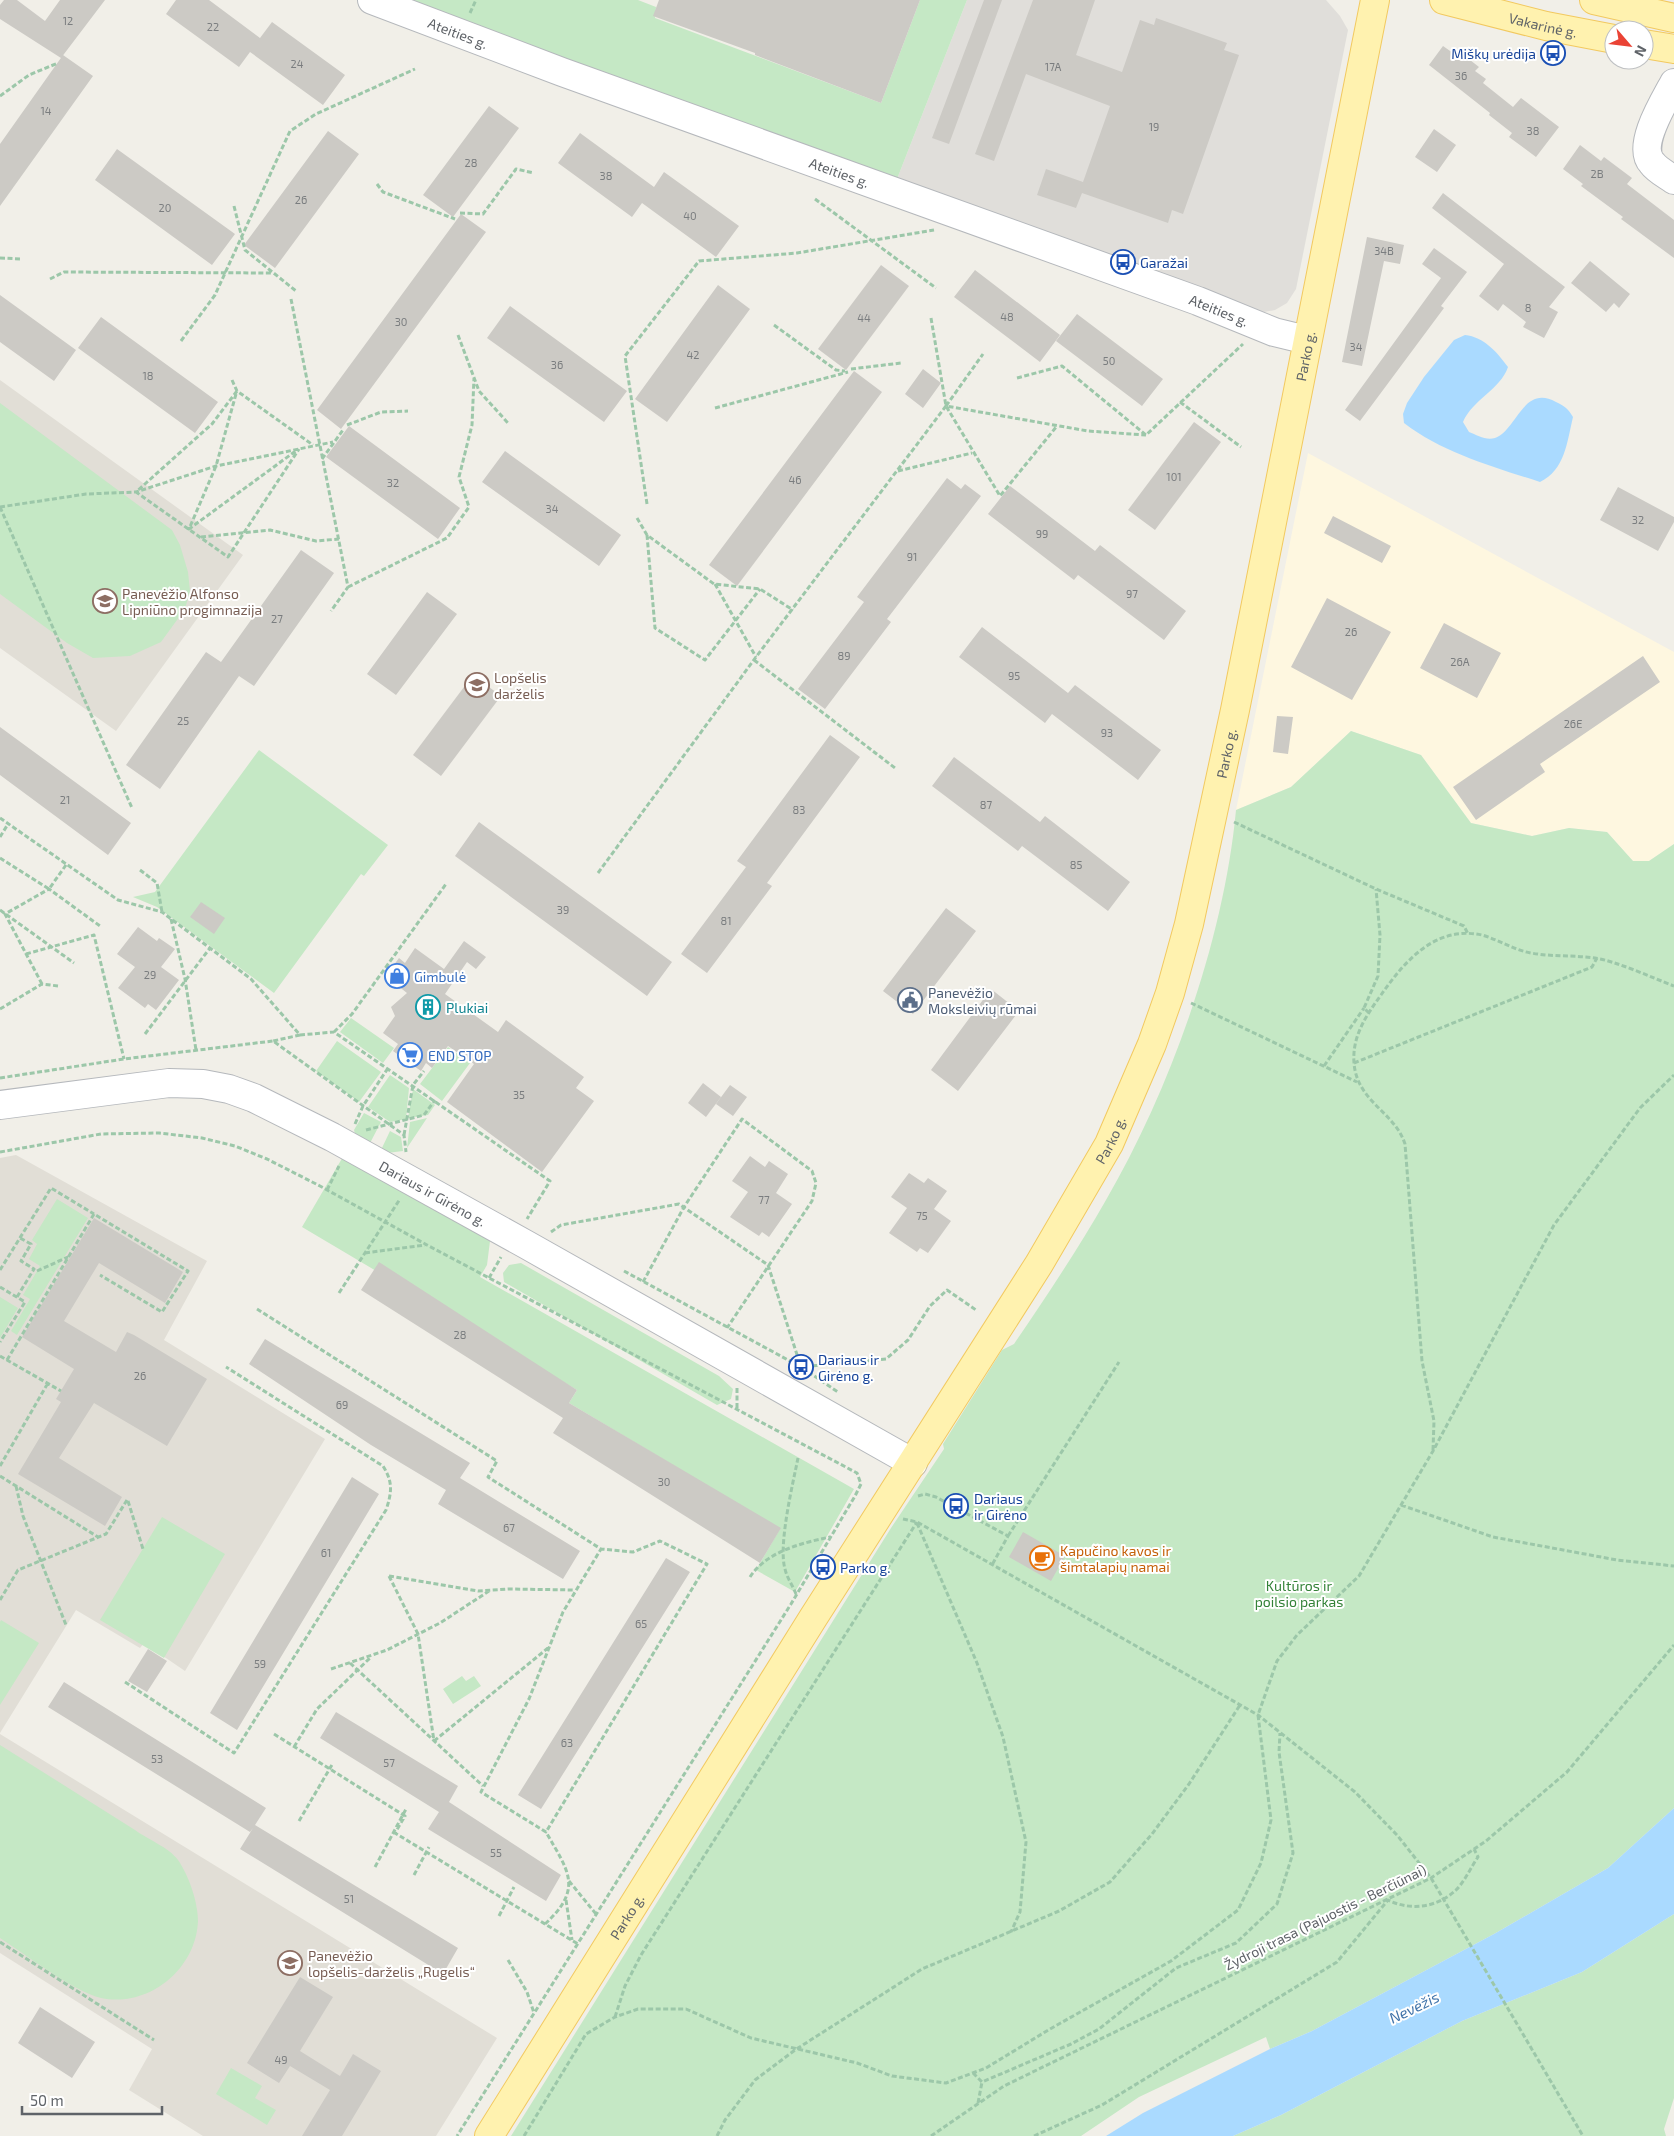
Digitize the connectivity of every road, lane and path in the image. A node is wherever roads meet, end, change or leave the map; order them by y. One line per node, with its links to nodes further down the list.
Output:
1 (372, 0): 34 (street, Ateities g.)
2 (1375, 0): 34 (main road, Parko g.)
3 (1444, 0): 6 (main road, Vakarinė g.)
4 (1594, 0): 5 (main road)
5 (1674, 18)
6 (1604, 37)
7 (1654, 46): 8 (main road)
8 (1674, 49)
9 (58, 63): 12 (path)
10 (415, 68): 21 (path)
11 (1674, 83): 14 (street)
12 (0, 96)
13 (534, 173): 18 (path)
14 (1674, 180)
15 (377, 184): 19 (path)
16 (815, 198): 22 (path)
17 (234, 206): 21 (path)
18 (460, 213)
19 (456, 219)
20 (936, 230): 22 (path)
21 (241, 238): 25 (path); 26 (path)
22 (873, 240): 28 (path); 63 (path)
23 (0, 258): 24 (path)
24 (22, 259)
25 (271, 273): 26 (path); 29 (path)
26 (224, 274): 27 (path); 35 (path)
27 (50, 279)
28 (936, 288)
29 (296, 291)
30 (291, 299): 54 (path)
31 (931, 318): 45 (path)
32 (774, 325): 46 (path)
33 (458, 335): 40 (path)
34 (1307, 340): 106 (main road, Parko g.)
35 (181, 341)
36 (1244, 344): 44 (path)
37 (983, 354): 45 (path)
38 (901, 363): 39 (path)
39 (851, 369)
40 (474, 378): 48 (path); 72 (path)
41 (1017, 378): 52 (path)
42 (232, 380): 43 (path)
43 (237, 391): 55 (path); 60 (path); 62 (path)
44 (1180, 402): 52 (path); 56 (path)
45 (946, 406): 50 (path); 58 (path); 61 (path)
46 (714, 408)
47 (408, 411): 49 (path)
48 (508, 423)
49 (347, 425)
50 (1057, 426): 52 (path); 58 (path)
51 (343, 430): 53 (path)
52 (1146, 436)
53 (332, 442): 54 (path); 59 (path)
54 (319, 445): 55 (path); 59 (path)
55 (313, 446): 57 (path)
56 (1241, 447)
57 (299, 449): 60 (path); 66 (path); 67 (path)
58 (972, 453): 61 (path)
59 (321, 460): 70 (path)
60 (216, 466): 62 (path); 66 (path)
61 (897, 472): 74 (path)
62 (136, 492): 64 (path); 66 (path)
63 (647, 504)
64 (0, 507): 79 (path)
65 (637, 518): 68 (path)
66 (189, 529): 69 (path)
67 (245, 532): 69 (path); 69 (path); 70 (path)
68 (647, 534): 71 (path); 76 (path)
69 (200, 537)
70 (339, 539): 72 (path)
71 (714, 584): 73 (path); 76 (path)
72 (348, 586): 75 (path)
73 (760, 589): 74 (path); 76 (path)
74 (793, 610): 77 (path)
75 (331, 611)
76 (736, 621): 77 (path)
77 (755, 659): 78 (path); 87 (path)
78 (895, 768)
79 (132, 808)
80 (0, 818): 82 (path)
81 (1231, 821): 90 (path)
82 (8, 824): 83 (path); 85 (path)
83 (0, 837)
84 (0, 858): 89 (path)
85 (66, 865): 89 (path); 92 (path)
86 (140, 870): 92 (path)
87 (598, 873)
88 (446, 884): 110 (path)
89 (49, 889): 93 (path); 95 (path)
90 (1376, 889): 96 (path); 107 (path)
91 (0, 910): 93 (path)
92 (162, 912): 94 (path)
93 (5, 914): 97 (path); 99 (path)
94 (171, 919): 98 (path); 102 (path)
95 (100, 926)
96 (1468, 934): 100 (path); 109 (path)
97 (51, 947): 99 (path); 101 (path); 115 (path)
98 (210, 948): 102 (path); 112 (path)
99 (26, 954): 103 (path)
100 (1597, 958): 105 (path); 116 (path)
101 (74, 963)
102 (185, 979): 111 (path); 114 (path)
103 (42, 984): 104 (path); 108 (path)
104 (58, 986)
105 (1674, 986)
106 (1170, 993): 117 (path); 160 (main road, Parko g.)
107 (1364, 1008): 109 (path); 117 (path)
108 (0, 1009)
109 (1368, 1013): 116 (path)
110 (334, 1032): 112 (path); 121 (path)
111 (144, 1034)
112 (300, 1035): 113 (path)
113 (273, 1041)
114 (196, 1050)
115 (124, 1059)
116 (1354, 1063): 120 (path)
117 (1324, 1066): 120 (path)
118 (424, 1071): 121 (path)
119 (1674, 1075): 158 (path)
120 (1357, 1082): 158 (path)
121 (413, 1085): 122 (path); 124 (path)
122 (435, 1100): 124 (path); 132 (path)
123 (0, 1105): 160 (street, Dariaus ir Girėno g.)
124 (406, 1120): 125 (path); 126 (path)
125 (358, 1132)
126 (404, 1135)
127 (0, 1152): 131 (path)
128 (404, 1193): 131 (path)
129 (684, 1207): 133 (path); 139 (path); 139 (path); 144 (path)
130 (94, 1214): 134 (path); 138 (path); 142 (path)
131 (385, 1222): 135 (path); 137 (path)
132 (526, 1222)
133 (552, 1232)
134 (20, 1238): 140 (path); 147 (path)
135 (427, 1245): 137 (path); 143 (path)
136 (505, 1250): 143 (path)
137 (364, 1253): 146 (path)
138 (69, 1256): 141 (path); 153 (path)
139 (768, 1266): 149 (path); 150 (path)
140 (0, 1270)
141 (37, 1271)
142 (100, 1275)
143 (489, 1278): 170 (path)
144 (643, 1282)
145 (0, 1287): 147 (path)
146 (339, 1293)
147 (17, 1298): 151 (path)
148 (257, 1309): 172 (path)
149 (976, 1310)
150 (727, 1328)
151 (0, 1342)
152 (0, 1356): 153 (path)
153 (7, 1360): 156 (path)
154 (1119, 1362): 168 (path)
155 (226, 1368): 190 (path)
156 (48, 1384): 157 (path); 161 (path)
157 (61, 1391)
158 (1433, 1451): 165 (path)
159 (798, 1458): 173 (path)
160 (913, 1463): 232 (main road, Parko g.)
161 (0, 1466)
162 (0, 1476): 163 (path)
163 (16, 1486): 169 (path); 174 (path)
164 (915, 1497): 168 (path)
165 (1401, 1505): 176 (path); 192 (path)
166 (904, 1511): 167 (path)
167 (917, 1522): 175 (path); 219 (path); 225 (path)
168 (1008, 1536): 175 (path)
169 (98, 1537): 171 (path); 174 (path)
170 (830, 1537): 173 (path); 180 (path)
171 (142, 1549)
172 (601, 1549): 179 (path); 203 (path)
173 (784, 1551): 177 (path); 180 (path)
174 (42, 1561): 181 (path); 182 (path)
175 (992, 1565): 191 (path)
176 (1674, 1566)
177 (750, 1577)
178 (489, 1590): 179 (path); 183 (path); 183 (path)
179 (576, 1590): 185 (path)
180 (796, 1595): 216 (path)
181 (0, 1600)
182 (66, 1625)
183 (418, 1634): 186 (path); 195 (path)
184 (1674, 1645): 205 (path, Žydroji trasa (Pajuostis - Berčiūnai))
185 (549, 1648): 195 (path); 199 (path)
186 (373, 1655): 187 (path); 189 (path)
187 (350, 1662): 188 (path); 189 (path)
188 (331, 1669)
189 (356, 1670): 195 (path); 196 (path)
190 (126, 1682)
191 (1240, 1705): 192 (path); 219 (path)
192 (1258, 1715): 193 (path); 228 (path)
193 (1280, 1733): 209 (path); 229 (path)
194 (274, 1734): 196 (path)
195 (434, 1741): 199 (path)
196 (294, 1747): 198 (path)
197 (333, 1763): 198 (path)
198 (329, 1769): 201 (path); 202 (path)
199 (484, 1786): 203 (path)
200 (406, 1809): 201 (path)
201 (403, 1815): 206 (path); 207 (path)
202 (299, 1821)
203 (546, 1832): 210 (path)
204 (430, 1847): 206 (path)
205 (1474, 1849): 209 (path, Žydroji trasa (Pajuostis - Berčiūnai)); 213 (path)
206 (426, 1852): 208 (path); 215 (path)
207 (374, 1867)
208 (414, 1875)
209 (1431, 1878): 213 (path); 214 (path, Žydroji trasa (Pajuostis - Berčiūnai))
210 (568, 1880): 212 (path); 216 (path)
211 (514, 1887): 215 (path)
212 (566, 1899): 218 (path); 220 (path)
213 (1442, 1899): 214 (path); 237 (path)
214 (1388, 1900): 230 (path, Žydroji trasa (Pajuostis - Berčiūnai)); 236 (path)
215 (506, 1901): 217 (path); 218 (path)
216 (596, 1914): 222 (path)
217 (499, 1916)
218 (545, 1924): 220 (path)
219 (1011, 1932): 227 (path)
220 (572, 1940): 222 (path)
221 (0, 1942): 226 (path)
222 (578, 1944): 224 (path)
223 (508, 1960): 224 (path)
224 (534, 2013): 231 (path)
225 (615, 2017): 227 (path); 233 (path)
226 (154, 2040)
227 (794, 2050): 228 (path); 234 (path)
228 (973, 2073): 229 (path)
229 (982, 2082): 230 (path)
230 (978, 2103): 235 (path, Žydroji trasa (Pajuostis - Berčiūnai))
231 (457, 2136)
232 (490, 2136)
233 (524, 2136)
234 (717, 2136)
235 (931, 2136)
236 (1034, 2136)
237 (1583, 2136)

